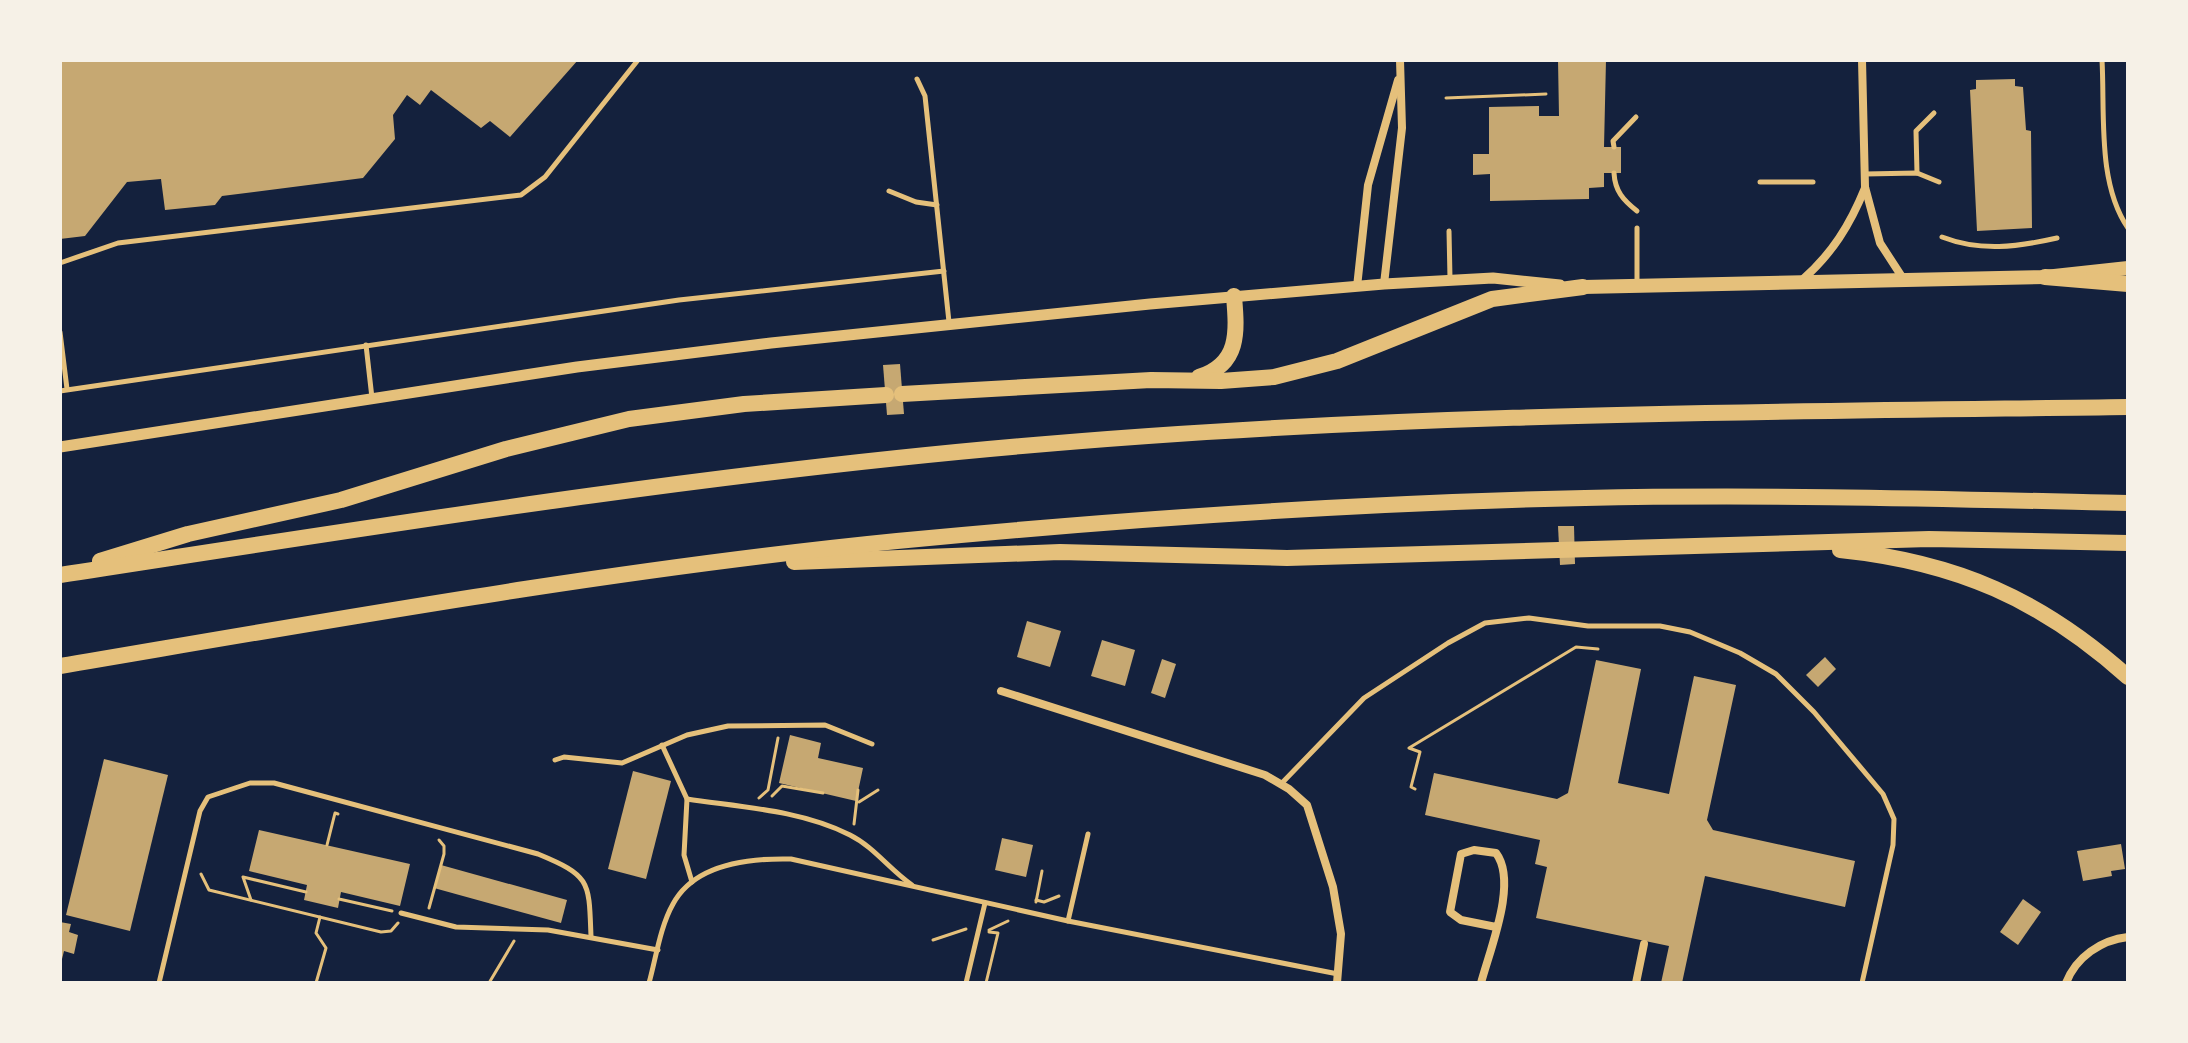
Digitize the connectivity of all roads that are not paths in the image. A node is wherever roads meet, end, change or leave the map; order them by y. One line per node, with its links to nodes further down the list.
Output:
1 (638, 60): 25 (lane)
2 (1400, 60): 5 (street)
3 (1862, 60): 12 (street)
4 (2102, 60): 21 (lane)
5 (1400, 71): 32 (street); 35 (street)
6 (917, 79): 18 (lane)
7 (1934, 113): 11 (lane)
8 (1636, 117): 9 (lane)
9 (1614, 147)
10 (1614, 173): 19 (lane)
11 (1917, 173): 12 (lane); 15 (lane)
12 (1865, 174): 16 (street)
13 (1760, 182): 14 (lane)
14 (1813, 182)
15 (1939, 182)
16 (1865, 187): 30 (street); 31 (street)
17 (889, 191): 18 (lane)
18 (937, 205): 27 (lane)
19 (1637, 211)
20 (1637, 228): 34 (lane)
21 (2128, 228)
22 (1449, 231): 29 (lane)
23 (1942, 237): 24 (lane)
24 (2057, 238)
25 (60, 263)
26 (2128, 268): 28 (main road)
27 (944, 271): 38 (lane); 40 (lane)
28 (2045, 277): 30 (main road); 33 (highway)
29 (1450, 279): 32 (street); 36 (street)
30 (1904, 280): 31 (main road)
31 (1799, 282): 34 (main road)
32 (1384, 284): 35 (street)
33 (2128, 284)
34 (1637, 286): 36 (main road)
35 (1357, 287): 37 (street)
36 (1583, 287): 41 (highway)
37 (1234, 296): 38 (street); 41 (highway)
38 (949, 325): 43 (street)
39 (60, 332): 42 (lane)
40 (366, 345): 42 (lane); 43 (lane)
41 (1190, 380): 50 (highway)
42 (64, 390)
43 (372, 398): 45 (street)
44 (2128, 407): 50 (highway)
45 (60, 447)
46 (2128, 503): 49 (highway)
47 (2128, 543): 48 (highway)
48 (1798, 545): 49 (highway); 52 (highway)
49 (703, 564): 51 (highway)
50 (60, 574)
51 (60, 666)
52 (2128, 677)
53 (1001, 691): 57 (street)
54 (872, 744): 55 (lane)
55 (662, 745): 56 (lane); 58 (lane)
56 (555, 760)
57 (1281, 784): 70 (street); 76 (lane)
58 (687, 799): 60 (lane); 61 (lane)
59 (1088, 834): 64 (lane)
60 (692, 882): 61 (lane); 69 (lane)
61 (916, 887): 62 (lane)
62 (985, 903): 64 (lane); 73 (lane)
63 (401, 913): 66 (lane)
64 (1068, 921): 70 (lane)
65 (1496, 927): 65 (street); 74 (street)
66 (591, 937): 69 (lane); 71 (lane)
67 (2128, 937): 77 (street)
68 (1644, 944): 75 (street)
69 (658, 950): 72 (lane)
70 (1338, 978)
71 (159, 983)
72 (649, 983)
73 (966, 983)
74 (1481, 983)
75 (1636, 983)
76 (1862, 983)
77 (2066, 983)

